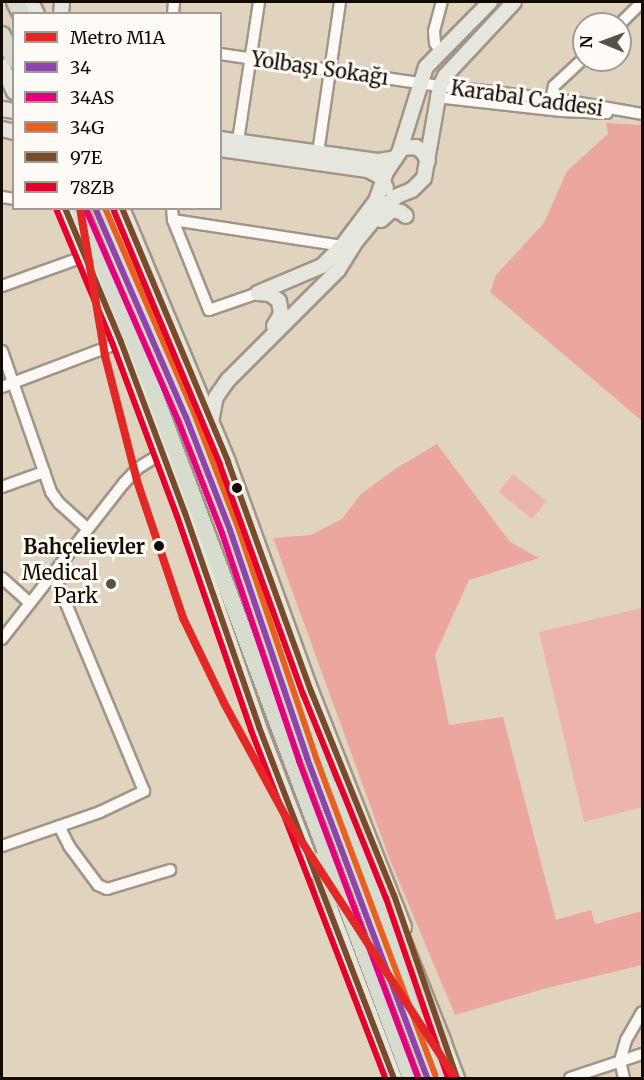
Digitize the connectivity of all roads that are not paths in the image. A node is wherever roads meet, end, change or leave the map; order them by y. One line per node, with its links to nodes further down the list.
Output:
1 (259, 2): 13 (street)
2 (340, 2): 16 (street)
3 (442, 2): 10 (street)
4 (490, 2): 10 (main road)
5 (514, 2): 19 (main road)
6 (642, 2): 7 (street)
7 (632, 13): 8 (street)
8 (642, 18)
9 (2, 35): 12 (highway)
10 (440, 51): 17 (main road)
11 (222, 54): 13 (street, Yolbaşı Sokağı)
12 (12, 56)
13 (251, 58): 16 (street, Yolbaşı Sokağı); 23 (street)
14 (2, 66): 18 (main road)
15 (572, 69): 20 (street)
16 (331, 70): 17 (street, Yolbaşı Sokağı); 25 (street)
17 (420, 83): 19 (street, Karabal Caddesi); 26 (main road)
18 (12, 88)
19 (438, 92): 20 (street, Karabal Caddesi); 21 (street, Karabal Caddesi); 27 (main road)
20 (551, 99): 21 (street, Karabal Caddesi)
21 (638, 114)
22 (222, 139): 23 (main road)
23 (238, 141): 25 (main road)
24 (222, 149): 28 (main road)
25 (318, 153): 26 (main road)
26 (398, 153): 27 (main road); 28 (main road)
27 (428, 161): 29 (main road)
28 (384, 185): 29 (main road); 37 (main road)
29 (397, 196): 36 (main road)
30 (66, 210): 38 (main road)
31 (80, 210): 55 (highway)
32 (109, 210): 56 (highway)
33 (123, 210): 46 (main road)
34 (173, 214): 37 (street); 40 (street)
35 (406, 216): 36 (main road)
36 (357, 240): 43 (main road)
37 (342, 246): 40 (main road)
38 (86, 256): 39 (street); 41 (main road)
39 (2, 286)
40 (258, 293): 43 (main road)
41 (121, 342): 44 (street); 47 (main road)
42 (2, 351): 44 (street)
43 (254, 351): 46 (main road)
44 (13, 383): 45 (street); 48 (street)
45 (2, 387)
46 (211, 422): 62 (main road)
47 (162, 453): 50 (street); 60 (main road)
48 (44, 472): 49 (street); 50 (street)
49 (2, 487)
50 (87, 528): 51 (street)
51 (53, 572): 53 (street); 57 (street)
52 (2, 578): 53 (street)
53 (29, 602): 54 (street)
54 (2, 639)
55 (253, 660): 60 (highway); 66 (highway)
56 (322, 769): 62 (highway); 67 (highway)
57 (60, 826): 58 (street); 59 (street)
58 (2, 846)
59 (170, 870)
60 (330, 904): 65 (main road)
61 (642, 1012): 64 (street)
62 (442, 1043): 68 (main road)
63 (642, 1054): 64 (street)
64 (620, 1061): 69 (street); 70 (street)
65 (394, 1078)
66 (411, 1078)
67 (438, 1078)
68 (456, 1078)
69 (570, 1078)
70 (624, 1078)

